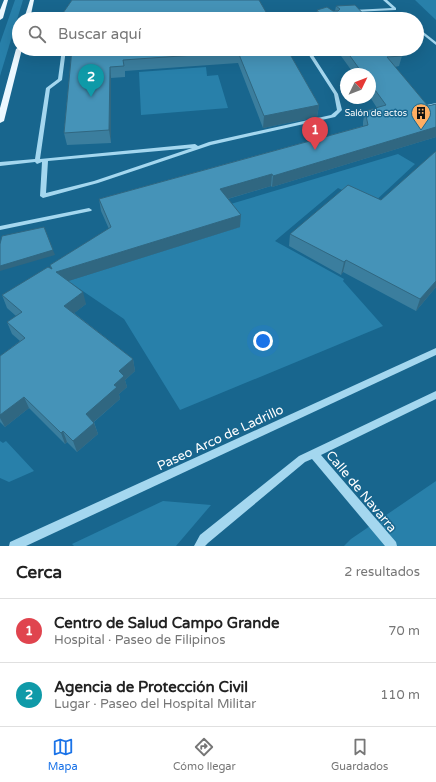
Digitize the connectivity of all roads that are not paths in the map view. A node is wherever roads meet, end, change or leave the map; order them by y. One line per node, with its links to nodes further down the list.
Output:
1 (6, 0): 8 (main road)
2 (32, 0): 5 (main road)
3 (385, 0): 4 (street)
4 (394, 9): 6 (street); 7 (street)
5 (29, 12)
6 (345, 12)
7 (397, 12)
8 (0, 18)
9 (424, 34): 10 (street)
10 (436, 44)
11 (17, 56): 16 (main road)
12 (63, 56): 19 (street)
13 (312, 56): 17 (street)
14 (436, 104): 15 (street)
15 (424, 106)
16 (0, 121)
17 (208, 144): 18 (street); 18 (street)
18 (45, 161): 19 (street)
19 (37, 162): 20 (street)
20 (0, 164)
21 (89, 210): 22 (street)
22 (0, 228)
23 (436, 351): 26 (street, Paseo Arco de Ladrillo)
24 (436, 396): 25 (street)
25 (313, 453): 27 (street); 28 (street, Calle de Navarra)
26 (14, 546)
27 (199, 546)
28 (392, 546)

